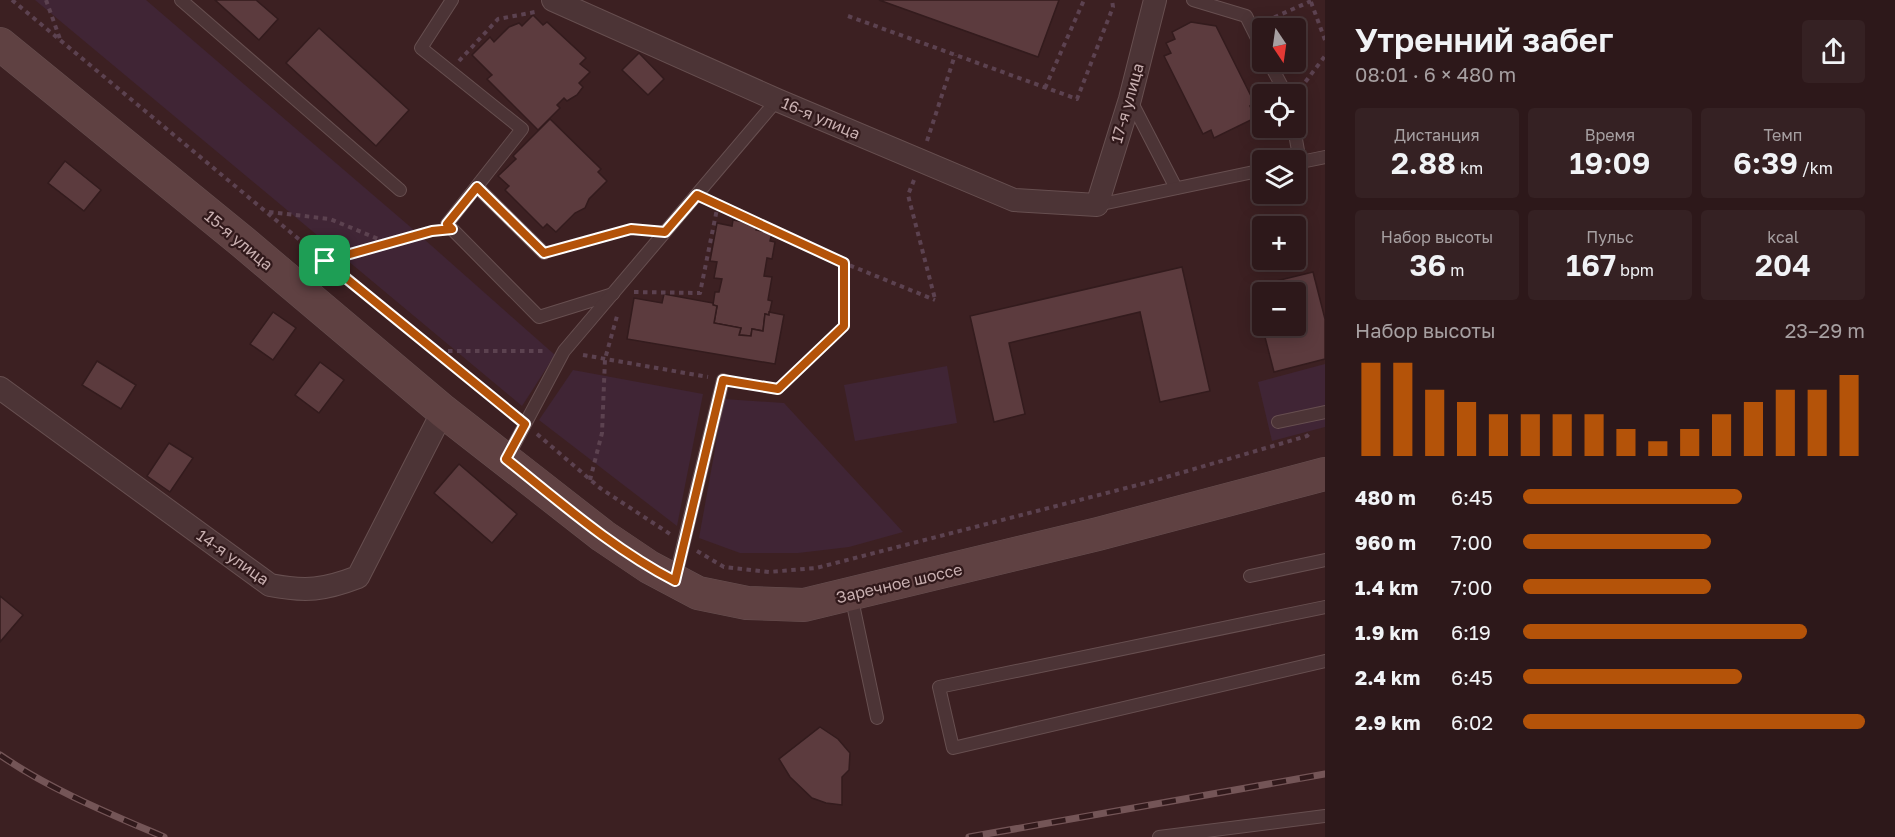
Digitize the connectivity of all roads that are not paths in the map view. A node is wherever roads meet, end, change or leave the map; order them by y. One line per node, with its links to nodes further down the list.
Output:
1 (182, 0): 15 (lane)
2 (452, 0): 13 (lane)
3 (1155, 0): 8 (street, 17-я улица)
4 (1193, 0): 6 (lane)
5 (559, 3): 9 (street, 16-я улица)
6 (1252, 28)
7 (0, 44): 21 (main road, 15-я улица)
8 (1130, 99): 14 (lane); 16 (street, 17-я улица)
9 (777, 100): 16 (street, 16-я улица); 18 (lane)
10 (1325, 157): 11 (lane)
11 (1306, 161)
12 (1252, 172): 14 (lane)
13 (477, 187): 17 (lane); 18 (lane)
14 (1176, 188): 16 (lane)
15 (400, 190)
16 (1097, 205)
17 (544, 253)
18 (618, 293): 24 (lane)
19 (723, 380): 28 (lane)
20 (0, 388): 21 (street, 14-я улица)
21 (443, 411): 24 (main road, 15-я улица)
22 (1325, 412): 23 (lane)
23 (1278, 422)
24 (506, 459): 28 (main road, Заречное шоссе)
25 (1325, 474): 29 (main road, Заречное шоссе)
26 (1325, 561): 27 (lane)
27 (1250, 576)
28 (675, 581): 29 (main road, Заречное шоссе)
29 (850, 594): 32 (lane)
30 (1325, 607): 31 (lane)
31 (1325, 661)
32 (877, 718)
33 (1325, 816): 34 (lane)
34 (1160, 837)

